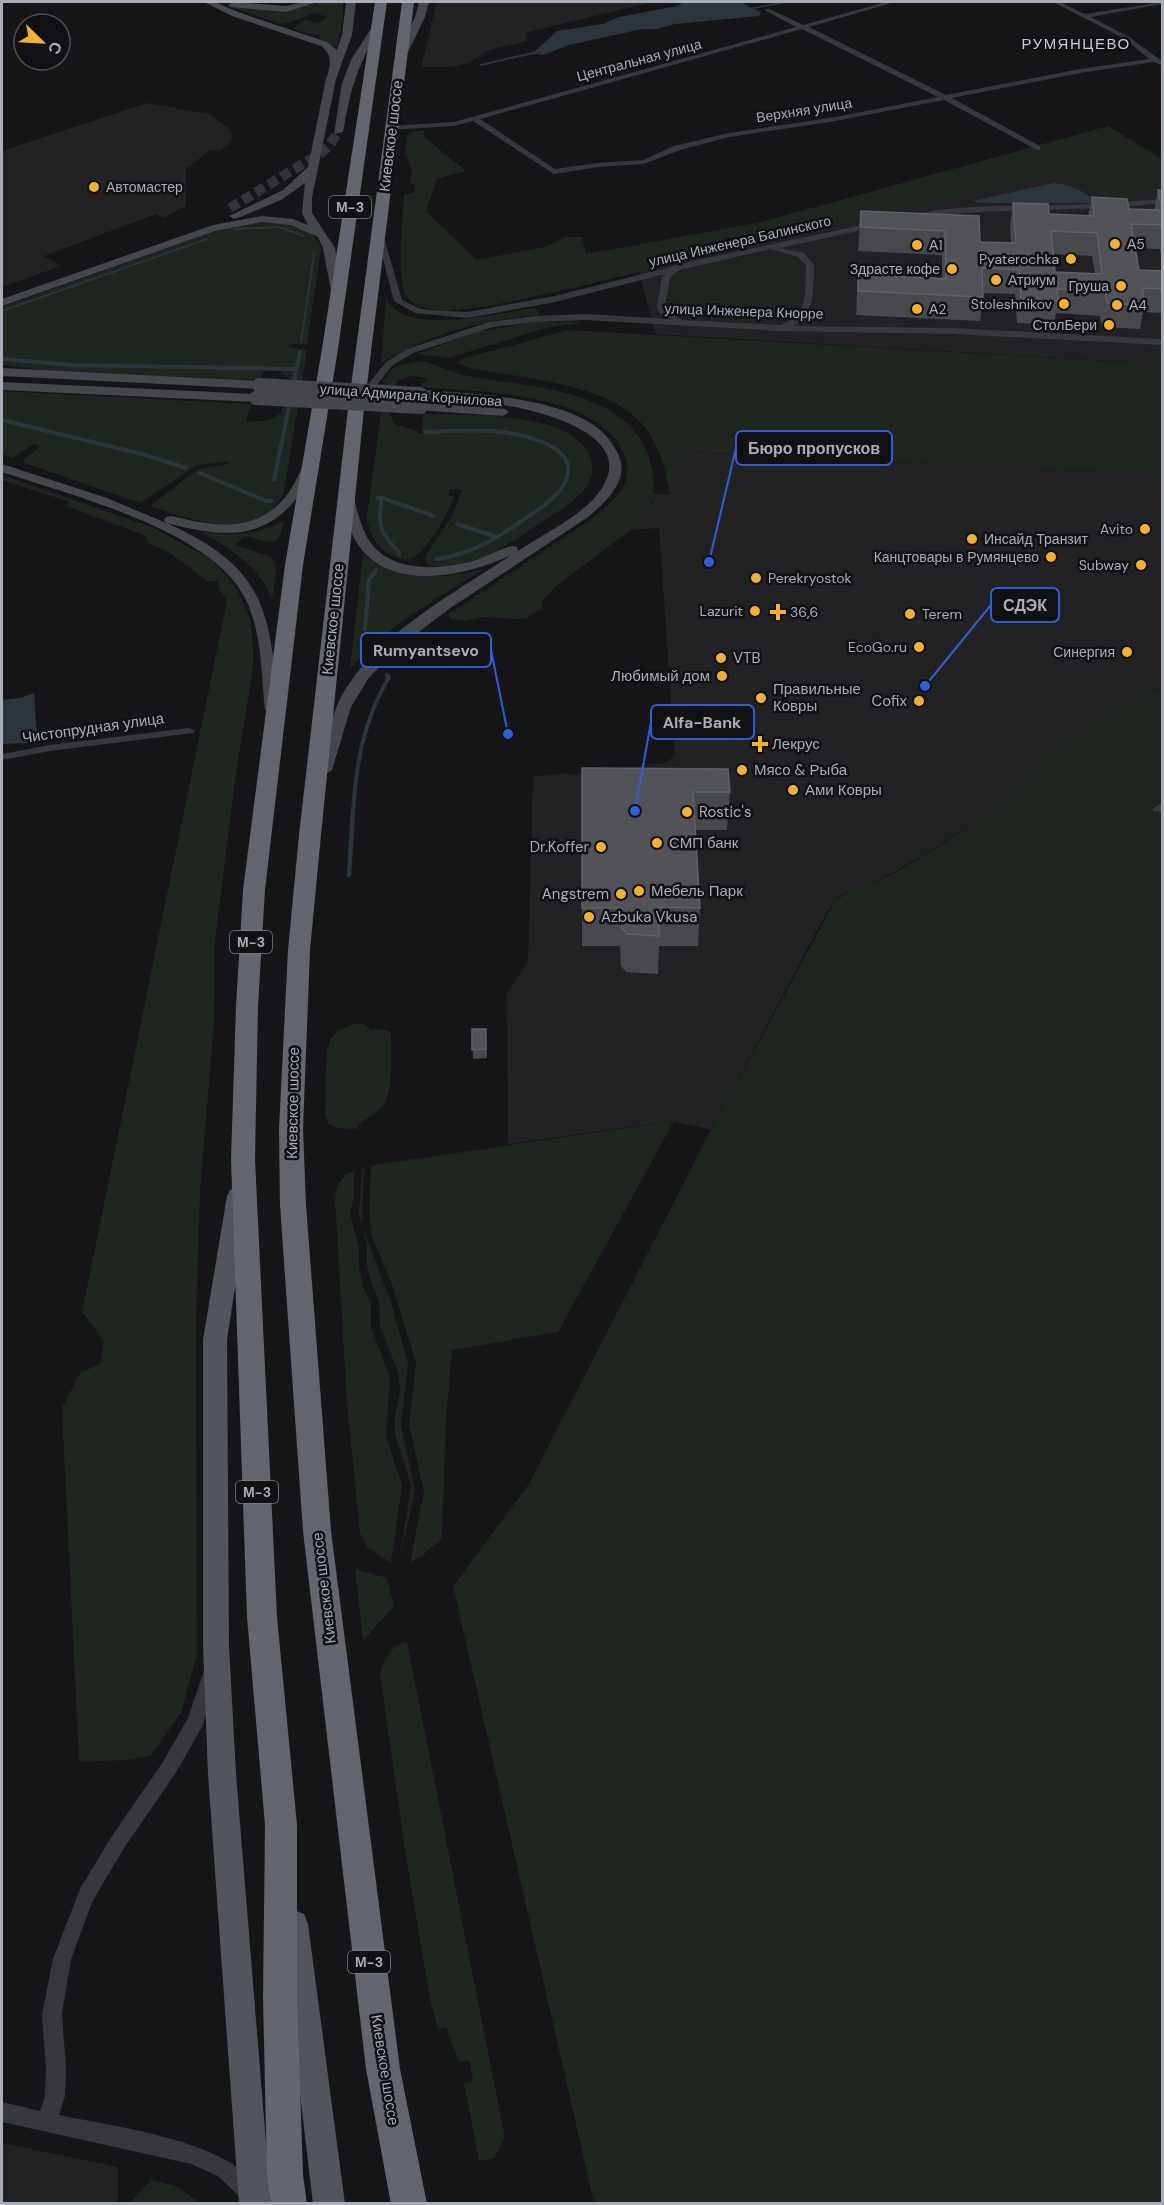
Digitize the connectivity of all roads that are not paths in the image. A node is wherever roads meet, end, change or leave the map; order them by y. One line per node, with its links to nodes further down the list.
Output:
1 (209, 2): 17 (main road)
2 (219, 2): 3 (main road)
3 (313, 2)
4 (351, 2): 17 (main road)
5 (381, 2): 13 (highway, Киевское шоссе / М-3)
6 (408, 2): 15 (highway, Киевское шоссе / М-3)
7 (424, 2): 15 (main road)
8 (892, 2): 14 (street, Центральная улица)
9 (1056, 2): 12 (street, Верхняя улица)
10 (1162, 2): 12 (street)
11 (768, 10): 14 (street)
12 (1086, 16): 16 (street, Верхняя улица)
13 (377, 26): 21 (main road); 33 (highway, Киевское шоссе / М-3)
14 (806, 27): 18 (street); 19 (street, Центральная улица)
15 (402, 54): 20 (highway, Киевское шоссе / М-3)
16 (1159, 61): 18 (street, Верхняя улица)
17 (335, 64): 23 (main road)
18 (946, 98): 19 (street, Верхняя улица); 22 (street)
19 (475, 119): 20 (street, Центральная улица)
20 (390, 128): 29 (highway, Киевское шоссе / М-3)
21 (338, 132)
22 (1037, 148)
23 (313, 168): 28 (main road); 32 (main road)
24 (1162, 201): 26 (street)
25 (221, 212): 32 (main road)
26 (893, 220)
27 (882, 222): 30 (street, улица Инженера Балинского)
28 (318, 233): 33 (main road); 34 (main road)
29 (379, 233): 31 (street, улица Инженера Балинского); 42 (highway, Киевское шоссе / М-3)
30 (762, 249): 31 (street, улица Инженера Балинского); 36 (street)
31 (677, 268): 35 (street)
32 (69, 275): 34 (main road)
33 (338, 296): 44 (highway, Киевское шоссе / М-3)
34 (2, 301)
35 (690, 324): 36 (street, улица Инженера Кнорре); 42 (street, улица Инженера Кнорре)
36 (780, 328): 37 (street, улица Инженера Кнорре)
37 (1162, 342)
38 (2, 370): 40 (main road, улица Адмирала Корнилова)
39 (3, 386): 40 (main road, улица Адмирала Корнилова)
40 (257, 391): 41 (main road, улица Адмирала Корнилова, bridge)
41 (421, 400): 46 (main road, улица Адмирала Корнилова); 50 (main road, улица Адмирала Корнилова)
42 (356, 409): 46 (highway, Киевское шоссе / М-3)
43 (2, 459): 44 (main road)
44 (309, 466): 47 (highway, Киевское шоссе / М-3)
45 (2, 468): 47 (main road)
46 (346, 494): 50 (highway, Киевское шоссе / М-3)
47 (274, 726): 51 (highway, Киевское шоссе / М-3)
48 (189, 731): 49 (street, Чистопрудная улица)
49 (2, 757)
50 (310, 835): 59 (highway, Киевское шоссе / М-3)
51 (243, 1159): 52 (main road); 53 (highway, Киевское шоссе / М-3)
52 (216, 1646): 55 (street); 56 (main road)
53 (281, 1825): 57 (highway); 58 (main road, Киевское шоссе / М-3)
54 (2, 2112): 55 (street)
55 (47, 2120): 56 (street)
56 (254, 2200)
57 (289, 2204)
58 (329, 2204)
59 (409, 2204)

